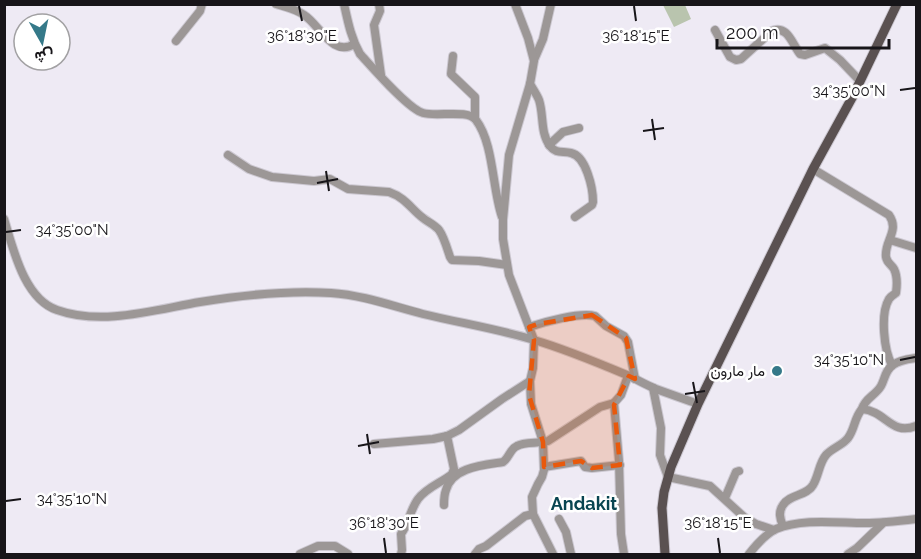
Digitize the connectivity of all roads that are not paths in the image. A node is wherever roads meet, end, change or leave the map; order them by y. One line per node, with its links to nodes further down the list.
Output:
1 (202, 4): 9 (street)
2 (276, 4): 10 (street)
3 (344, 4): 10 (street)
4 (379, 4): 13 (street)
5 (515, 4): 12 (street)
6 (551, 4): 12 (street)
7 (897, 4): 14 (main road)
8 (715, 30): 14 (street)
9 (176, 41)
10 (354, 44): 13 (street)
11 (453, 56): 16 (street)
12 (534, 61): 15 (street)
13 (381, 77): 16 (street)
14 (860, 81): 20 (main road)
15 (530, 84): 18 (street); 23 (street)
16 (475, 118): 23 (street)
17 (579, 128): 18 (street)
18 (549, 145): 21 (street)
19 (228, 154): 26 (street)
20 (813, 169): 24 (street); 35 (main road)
21 (575, 217)
22 (4, 219): 28 (street)
23 (503, 220): 26 (street)
24 (890, 240): 25 (street); 30 (street)
25 (916, 248)
26 (507, 265): 27 (street)
27 (529, 327): 28 (street); 31 (street)
28 (534, 340): 31 (street); 32 (street)
29 (916, 358): 30 (street)
30 (891, 365): 36 (street)
31 (632, 377): 33 (street); 34 (street)
32 (530, 381): 38 (street); 39 (street)
33 (653, 388): 35 (street); 44 (street)
34 (614, 403): 39 (street); 41 (street)
35 (698, 404): 44 (main road)
36 (862, 409): 37 (street); 51 (street)
37 (916, 426)
38 (447, 436): 40 (street); 55 (street)
39 (543, 442): 42 (street); 46 (street)
40 (374, 444)
41 (620, 465): 42 (street); 59 (street)
42 (544, 466): 47 (street)
43 (739, 471): 45 (street)
44 (668, 477): 45 (street); 60 (main road)
45 (724, 498): 52 (street)
46 (444, 505)
47 (533, 514): 56 (street); 57 (street)
48 (559, 519): 58 (street)
49 (916, 519): 50 (street)
50 (883, 523): 51 (street); 62 (street)
51 (783, 526): 52 (street)
52 (774, 530): 61 (street)
53 (300, 555): 54 (street)
54 (348, 555)
55 (401, 555)
56 (475, 555)
57 (553, 555)
58 (572, 555)
59 (624, 555)
60 (665, 555)
61 (749, 555)
62 (848, 555)

